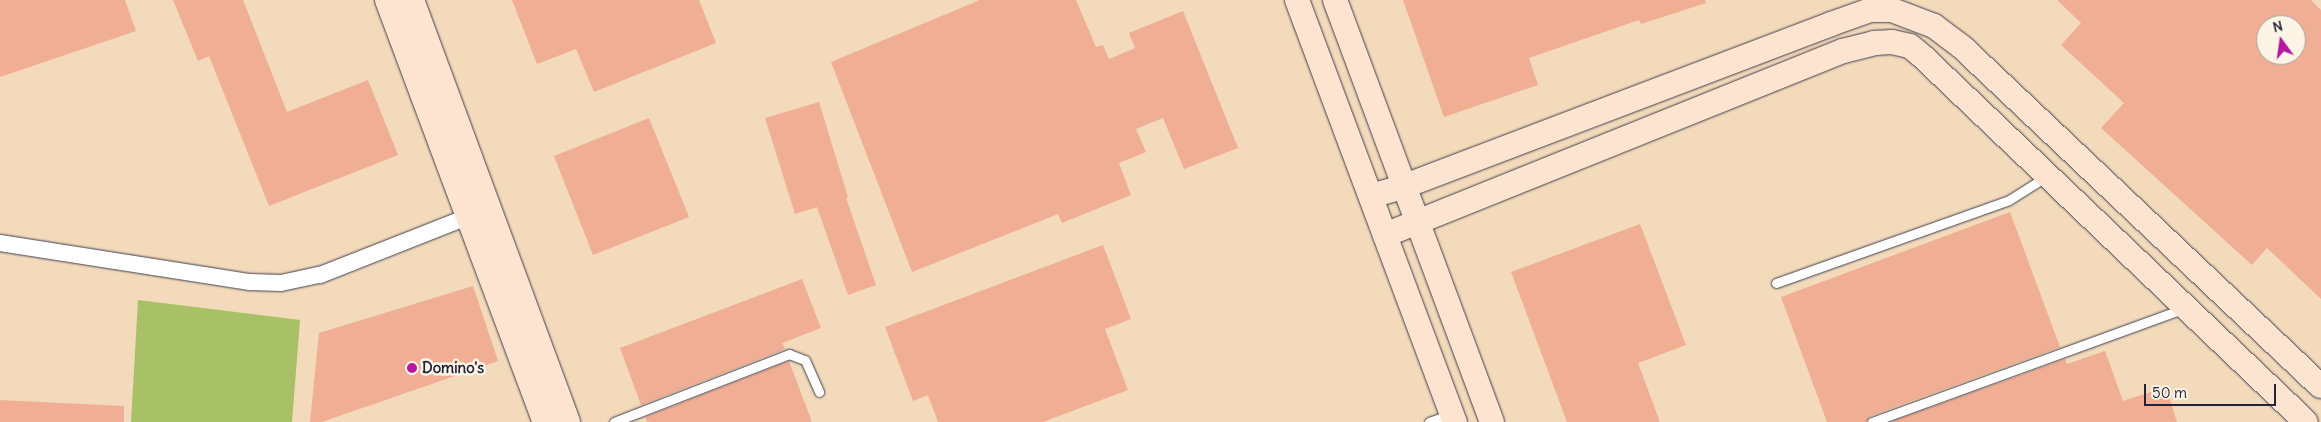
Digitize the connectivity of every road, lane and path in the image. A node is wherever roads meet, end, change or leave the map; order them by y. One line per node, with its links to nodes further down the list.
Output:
1 (387, 0): 10 (street)
2 (412, 0): 10 (street)
3 (1297, 0): 9 (street)
4 (1340, 4): 8 (street)
5 (1880, 7): 6 (street); 8 (street); 16 (street)
6 (1892, 42): 7 (street); 11 (street)
7 (2047, 176): 14 (lane); 15 (street)
8 (1405, 186): 9 (street); 11 (street)
9 (1371, 196): 12 (street)
10 (479, 212): 13 (street); 19 (street); 20 (street)
11 (1417, 222): 12 (street); 23 (street)
12 (1385, 235): 18 (street)
13 (0, 243)
14 (1776, 283)
15 (2186, 308): 24 (lane); 25 (street)
16 (2321, 386)
17 (819, 392): 21 (lane)
18 (1453, 418): 22 (lane)
19 (545, 422)
20 (568, 422)
21 (614, 422)
22 (1430, 422)
23 (1492, 422)
24 (1872, 422)
25 (2306, 422)

